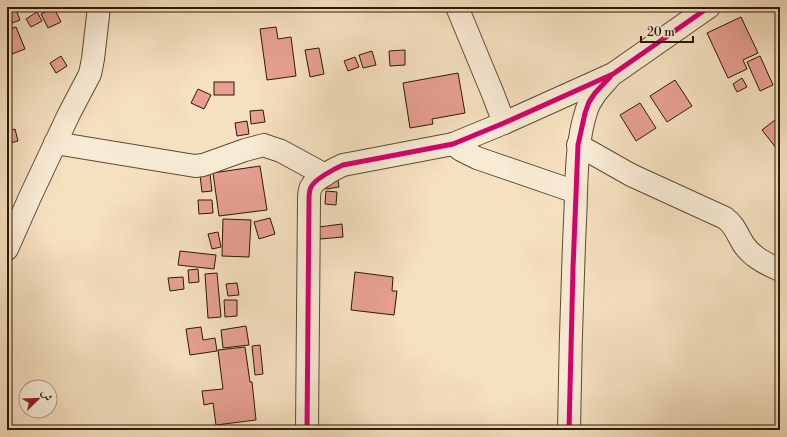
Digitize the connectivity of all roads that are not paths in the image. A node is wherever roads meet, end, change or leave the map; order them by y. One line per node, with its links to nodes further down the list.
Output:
1 (99, 7): 7 (street)
2 (457, 7): 6 (street)
3 (709, 7): 4 (street)
4 (682, 14): 5 (street)
5 (613, 74): 6 (street); 9 (street)
6 (504, 123): 8 (street)
7 (55, 143): 10 (street); 12 (street)
8 (453, 144): 10 (street); 11 (street)
9 (578, 145): 11 (street); 13 (street)
10 (325, 175): 14 (street)
11 (576, 192): 15 (street)
12 (7, 249)
13 (780, 270)
14 (307, 430)
15 (570, 430)

